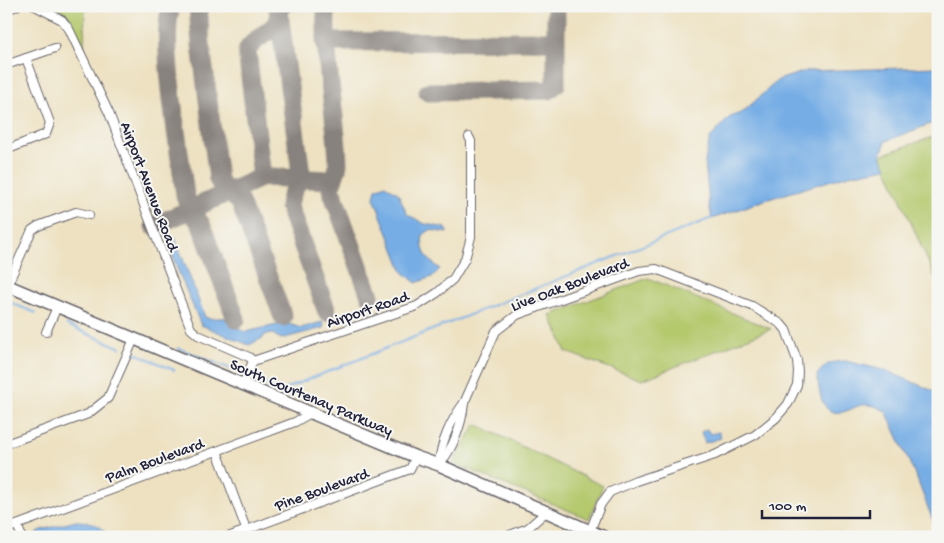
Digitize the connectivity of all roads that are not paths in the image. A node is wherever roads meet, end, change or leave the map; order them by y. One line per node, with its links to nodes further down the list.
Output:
1 (17, 6): 3 (street)
2 (35, 6): 14 (street, Airport Avenue Road)
3 (6, 10)
4 (55, 48): 5 (street)
5 (26, 58): 6 (street); 8 (street)
6 (6, 66)
7 (469, 137): 14 (street, Airport Road)
8 (6, 150)
9 (89, 215): 10 (street)
10 (7, 286): 11 (main road, South Courtenay Parkway)
11 (57, 307): 12 (street); 13 (main road, South Courtenay Parkway)
12 (46, 332)
13 (134, 339): 15 (main road, South Courtenay Parkway); 17 (street)
14 (253, 361): 15 (street)
15 (243, 384): 16 (main road, South Courtenay Parkway)
16 (311, 413): 18 (street, Palm Boulevard); 19 (main road, South Courtenay Parkway)
17 (6, 444)
18 (217, 451): 22 (street, Palm Boulevard); 25 (street)
19 (416, 457): 20 (main road, South Courtenay Parkway); 25 (street, Pine Boulevard)
20 (439, 465): 21 (main road, South Courtenay Parkway); 24 (street, Live Oak Boulevard)
21 (546, 512): 24 (main road, South Courtenay Parkway); 28 (street)
22 (17, 525): 23 (street, Palm Boulevard); 26 (street)
23 (6, 529)
24 (590, 531): 29 (main road, South Courtenay Parkway)
25 (248, 533): 27 (street, Pine Boulevard)
26 (22, 537)
27 (228, 537)
28 (505, 537)
29 (604, 537)

